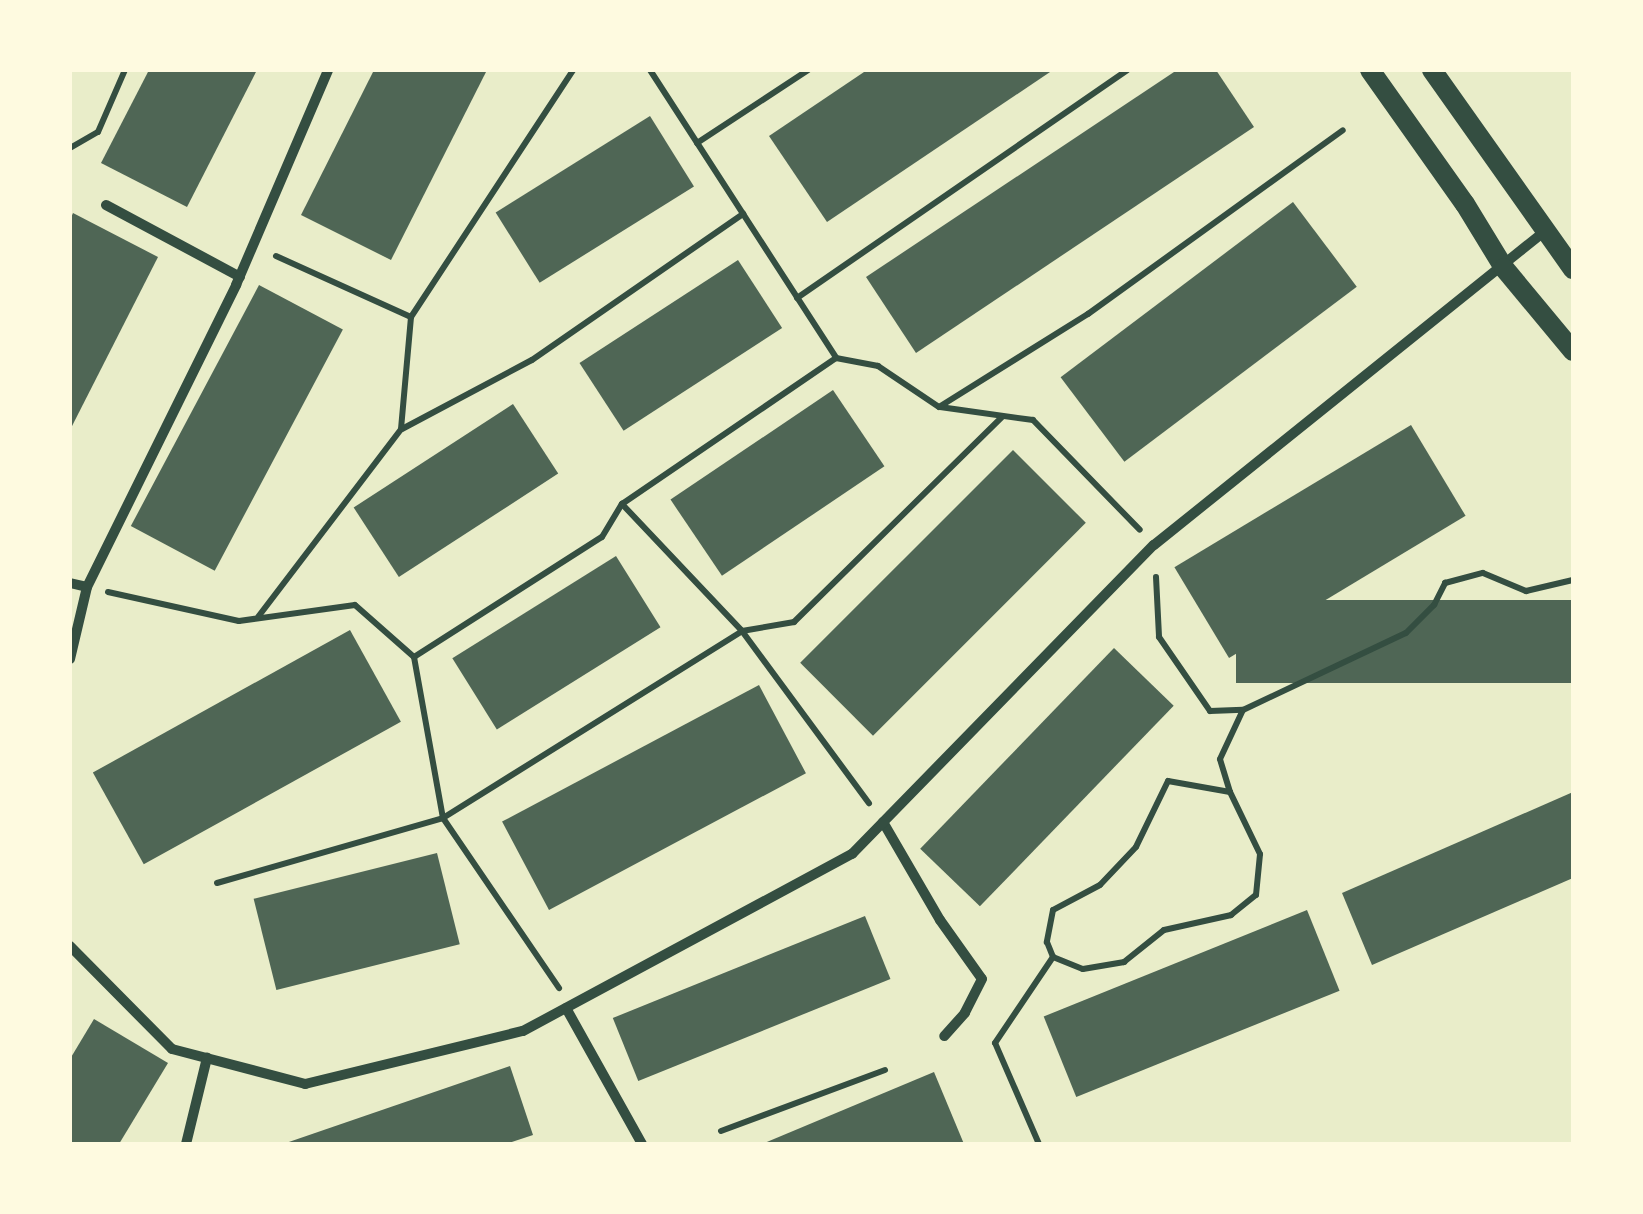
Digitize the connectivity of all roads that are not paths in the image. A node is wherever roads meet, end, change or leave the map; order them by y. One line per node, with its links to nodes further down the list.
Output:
1 (328, 70): 8 (street)
2 (1370, 70): 6 (main road)
3 (1432, 70): 5 (main road)
4 (106, 206): 8 (street)
5 (1546, 231): 6 (street); 7 (main road)
6 (1504, 268): 9 (main road); 13 (street)
7 (1573, 269)
8 (240, 277): 11 (street)
9 (1573, 351)
10 (70, 583): 11 (street)
11 (87, 587): 12 (street)
12 (70, 658)
13 (883, 822): 15 (street); 16 (street)
14 (70, 946): 17 (street)
15 (568, 1006): 17 (street); 19 (street)
16 (944, 1036)
17 (207, 1058): 18 (street)
18 (186, 1144)
19 (642, 1144)

